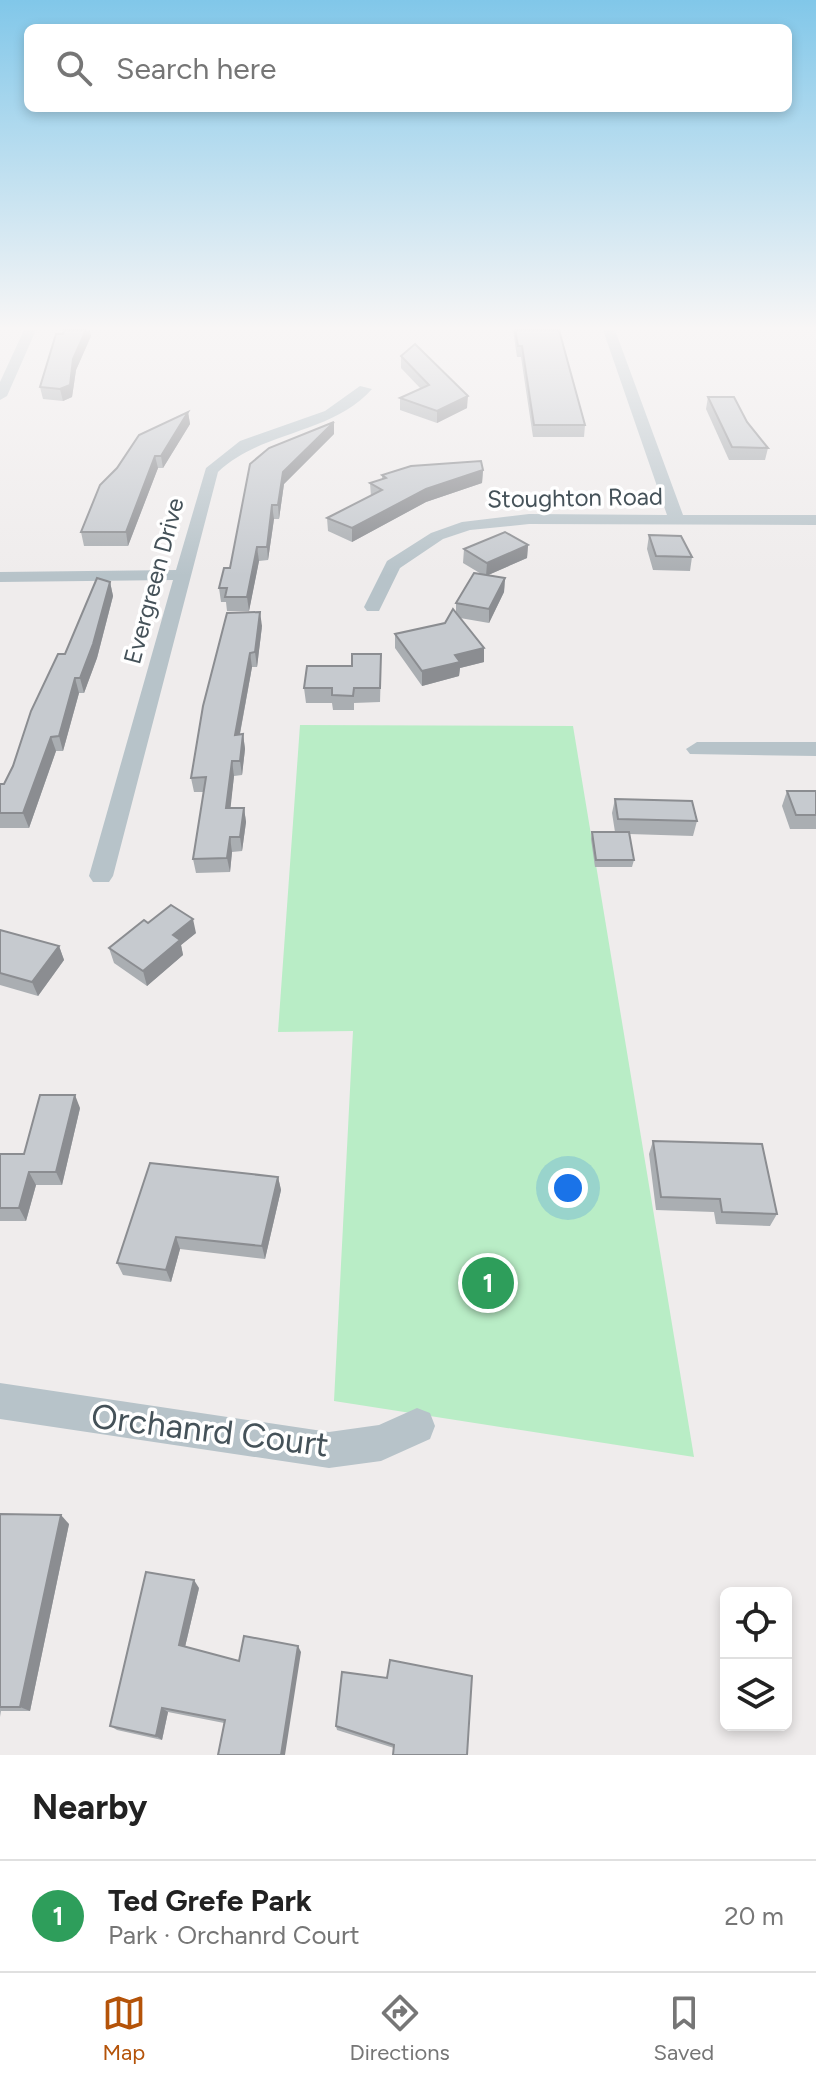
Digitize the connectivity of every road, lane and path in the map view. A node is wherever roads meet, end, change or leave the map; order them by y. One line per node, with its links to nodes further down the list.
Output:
1 (330, 412): 5 (street, Evergreen Drive)
2 (638, 412): 3 (street)
3 (677, 519): 4 (street, Stoughton Road); 7 (street, Stoughton Road)
4 (816, 520)
5 (180, 575): 6 (street); 10 (street, Evergreen Drive)
6 (0, 577)
7 (373, 607)
8 (697, 749): 9 (street)
9 (816, 749)
10 (101, 876)
11 (0, 1401): 12 (street, Orchanrd Court)
12 (417, 1426)

